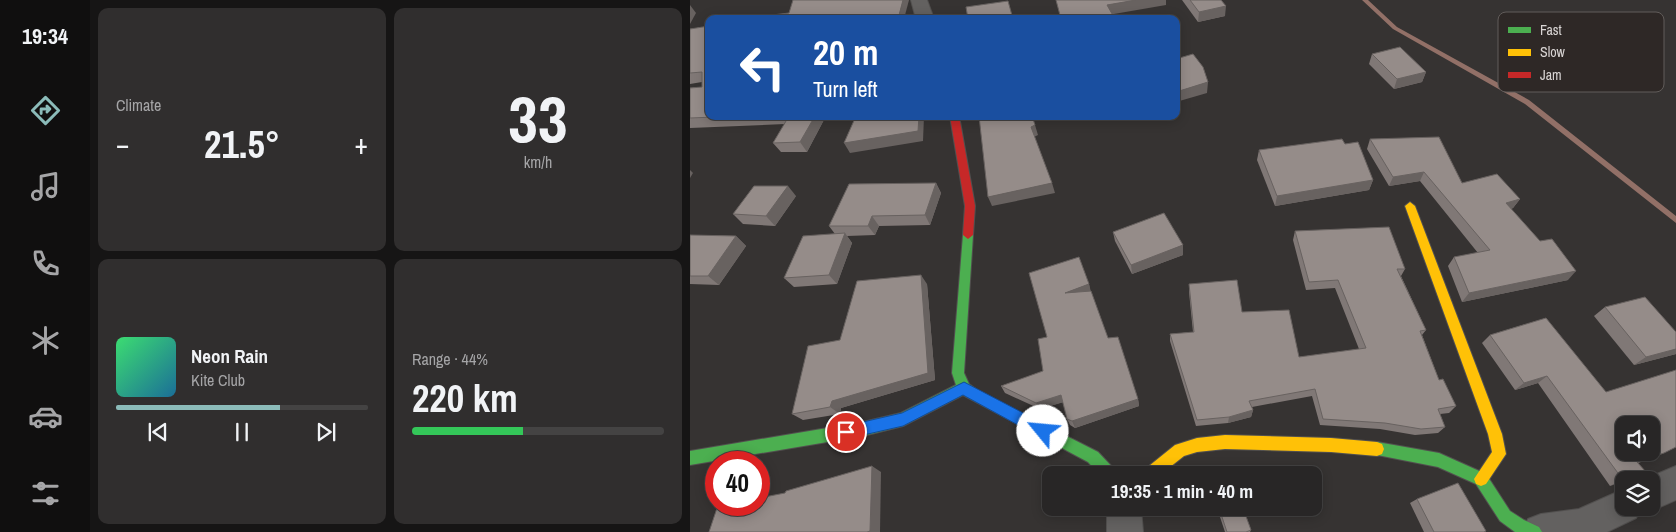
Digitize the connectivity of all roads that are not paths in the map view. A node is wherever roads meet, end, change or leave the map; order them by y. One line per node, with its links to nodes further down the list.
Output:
1 (919, 0): 2 (street)
2 (924, 15)
3 (955, 120): 5 (street)
4 (1410, 206): 9 (street)
5 (964, 388): 6 (street); 7 (street)
6 (690, 458)
7 (1101, 466)
8 (1160, 466): 9 (street)
9 (1481, 479): 15 (street)
10 (1676, 483): 11 (street)
11 (1660, 490)
12 (1615, 510): 16 (street)
13 (1124, 516): 14 (street)
14 (1125, 532)
15 (1534, 532)
16 (1541, 532)

